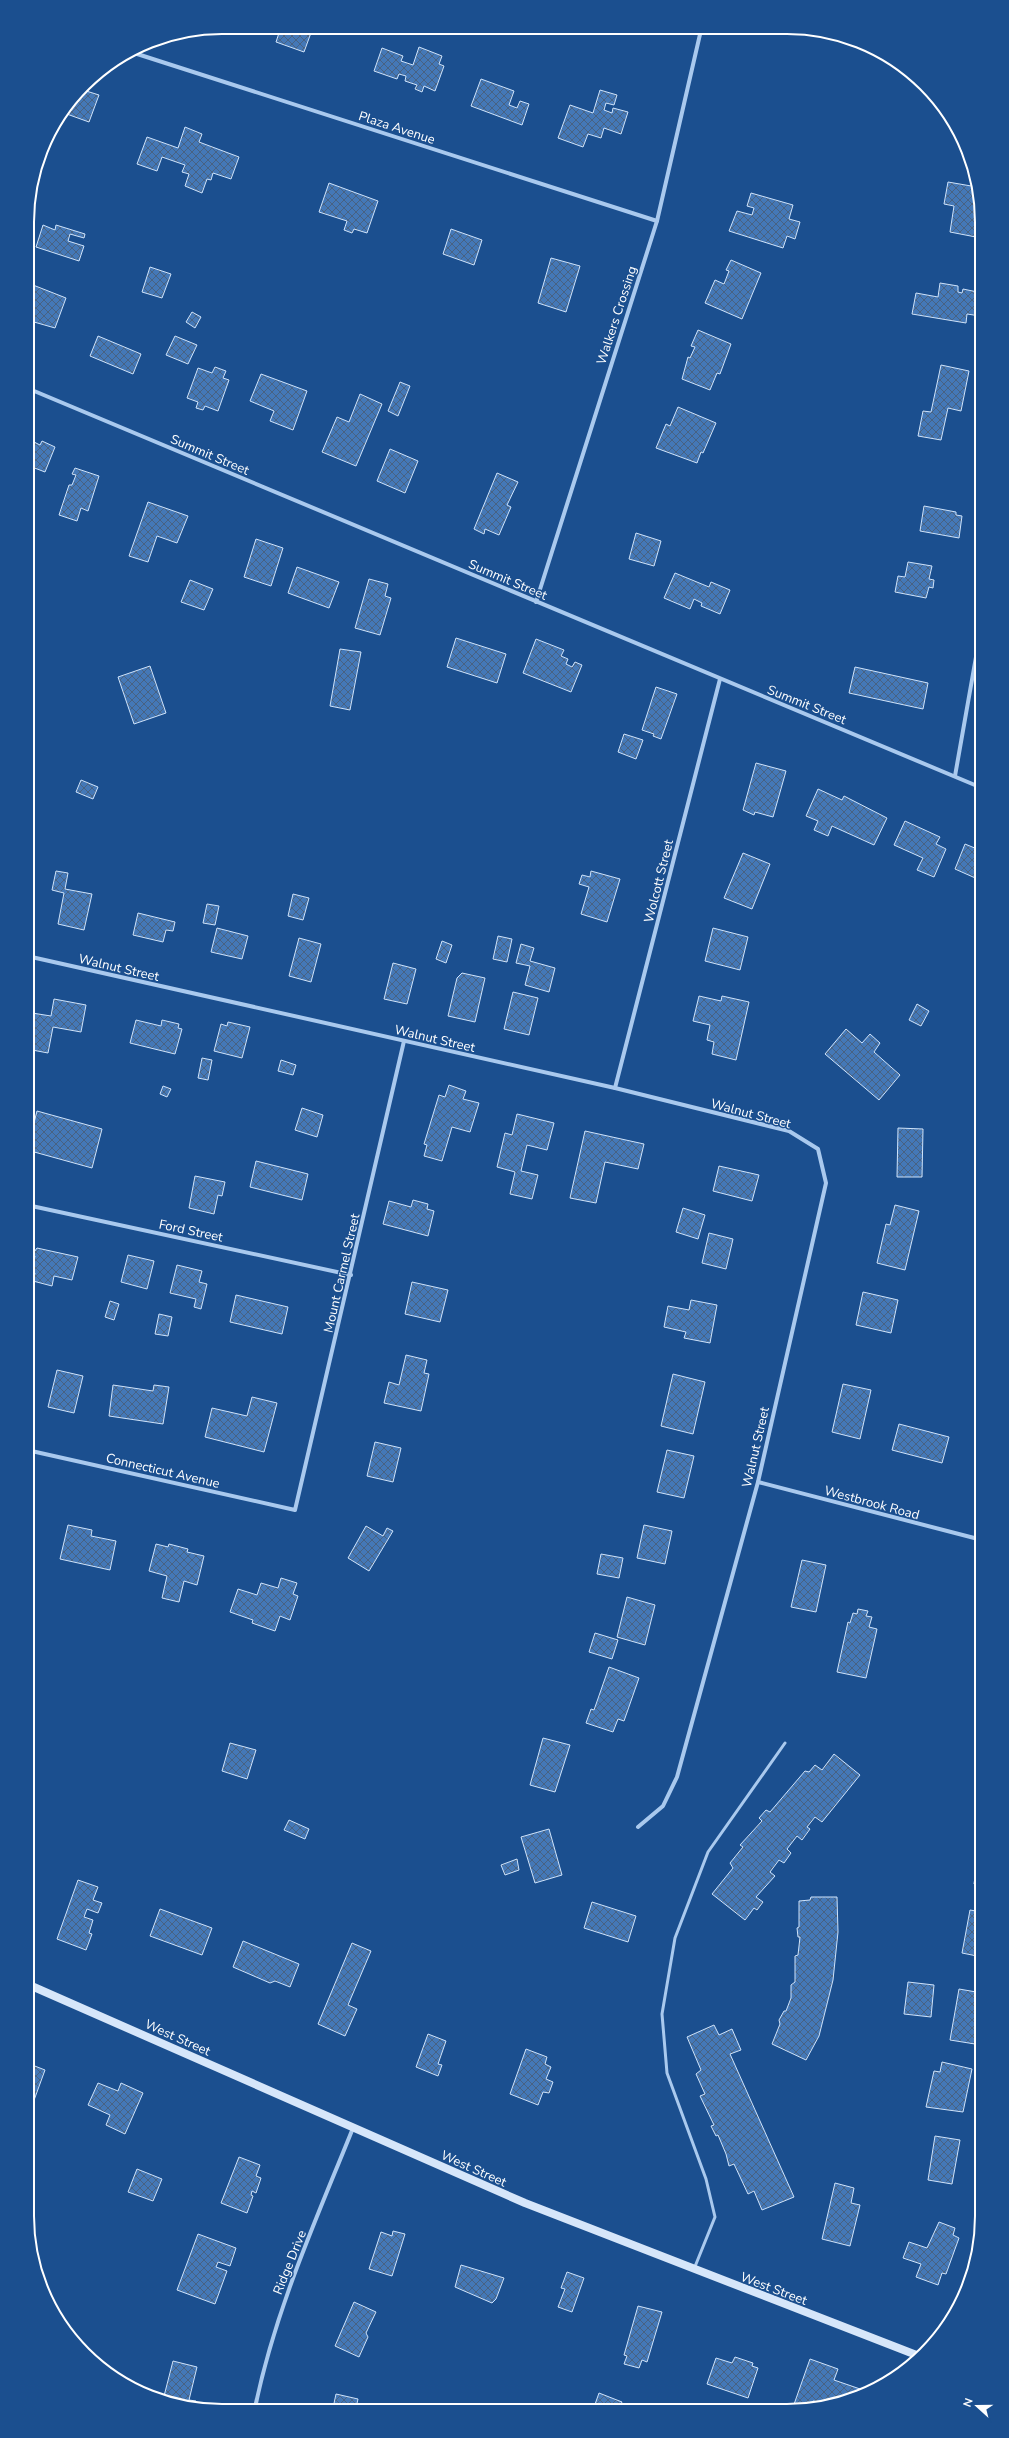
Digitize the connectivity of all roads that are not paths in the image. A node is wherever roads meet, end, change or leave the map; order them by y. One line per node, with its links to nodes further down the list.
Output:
1 (700, 34): 3 (street, Walkers Crossing)
2 (137, 54): 3 (street, Plaza Avenue)
3 (656, 221): 5 (street, Walkers Crossing)
4 (34, 391): 5 (street, Summit Street)
5 (536, 602): 7 (street, Summit Street)
6 (975, 663): 8 (street)
7 (720, 679): 8 (street, Summit Street); 12 (street, Wolcott Street)
8 (955, 776): 9 (street, Summit Street)
9 (975, 785)
10 (34, 958): 11 (street, Walnut Street)
11 (404, 1041): 12 (street, Walnut Street); 14 (street, Mount Carmel Street)
12 (615, 1088): 16 (street, Walnut Street)
13 (34, 1207): 14 (street, Ford Street)
14 (351, 1275): 17 (street, Mount Carmel Street)
15 (34, 1452): 17 (street, Connecticut Avenue)
16 (758, 1482): 18 (street, Westbrook Road); 20 (street, Walnut Street)
17 (295, 1510)
18 (975, 1538)
19 (785, 1743): 23 (lane)
20 (638, 1827)
21 (34, 1987): 22 (main road, West Street)
22 (353, 2127): 23 (main road, West Street); 25 (street, Ridge Drive)
23 (693, 2270): 24 (main road, West Street)
24 (914, 2354)
25 (256, 2404)

